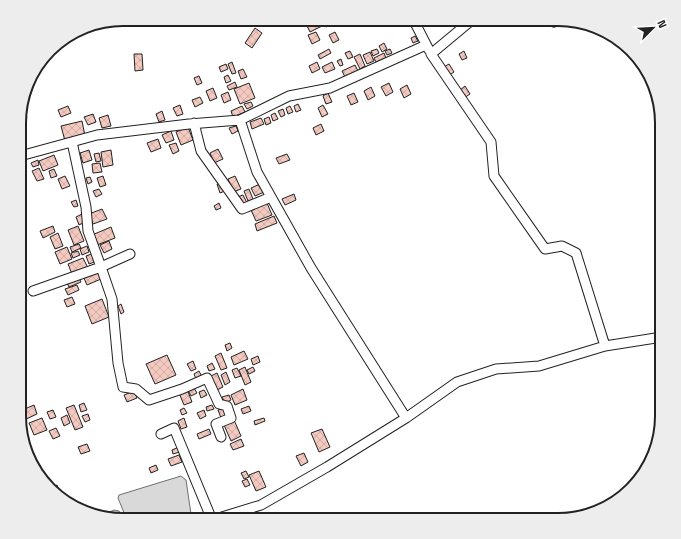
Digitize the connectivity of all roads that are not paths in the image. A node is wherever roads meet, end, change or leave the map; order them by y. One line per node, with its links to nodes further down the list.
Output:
1 (416, 26): 3 (street)
2 (465, 26): 4 (street)
3 (426, 45): 4 (street); 5 (street)
4 (431, 54): 14 (street)
5 (240, 120): 6 (street); 9 (street)
6 (194, 123): 7 (street); 9 (street)
7 (72, 142): 8 (street); 11 (street)
8 (26, 154)
9 (271, 197): 15 (street)
10 (130, 254): 11 (street)
11 (101, 267): 12 (street); 17 (street)
12 (33, 291)
13 (655, 338): 14 (street)
14 (605, 346): 15 (street)
15 (406, 418): 19 (street)
16 (161, 434): 18 (street)
17 (221, 437)
18 (209, 513)
19 (235, 513)

